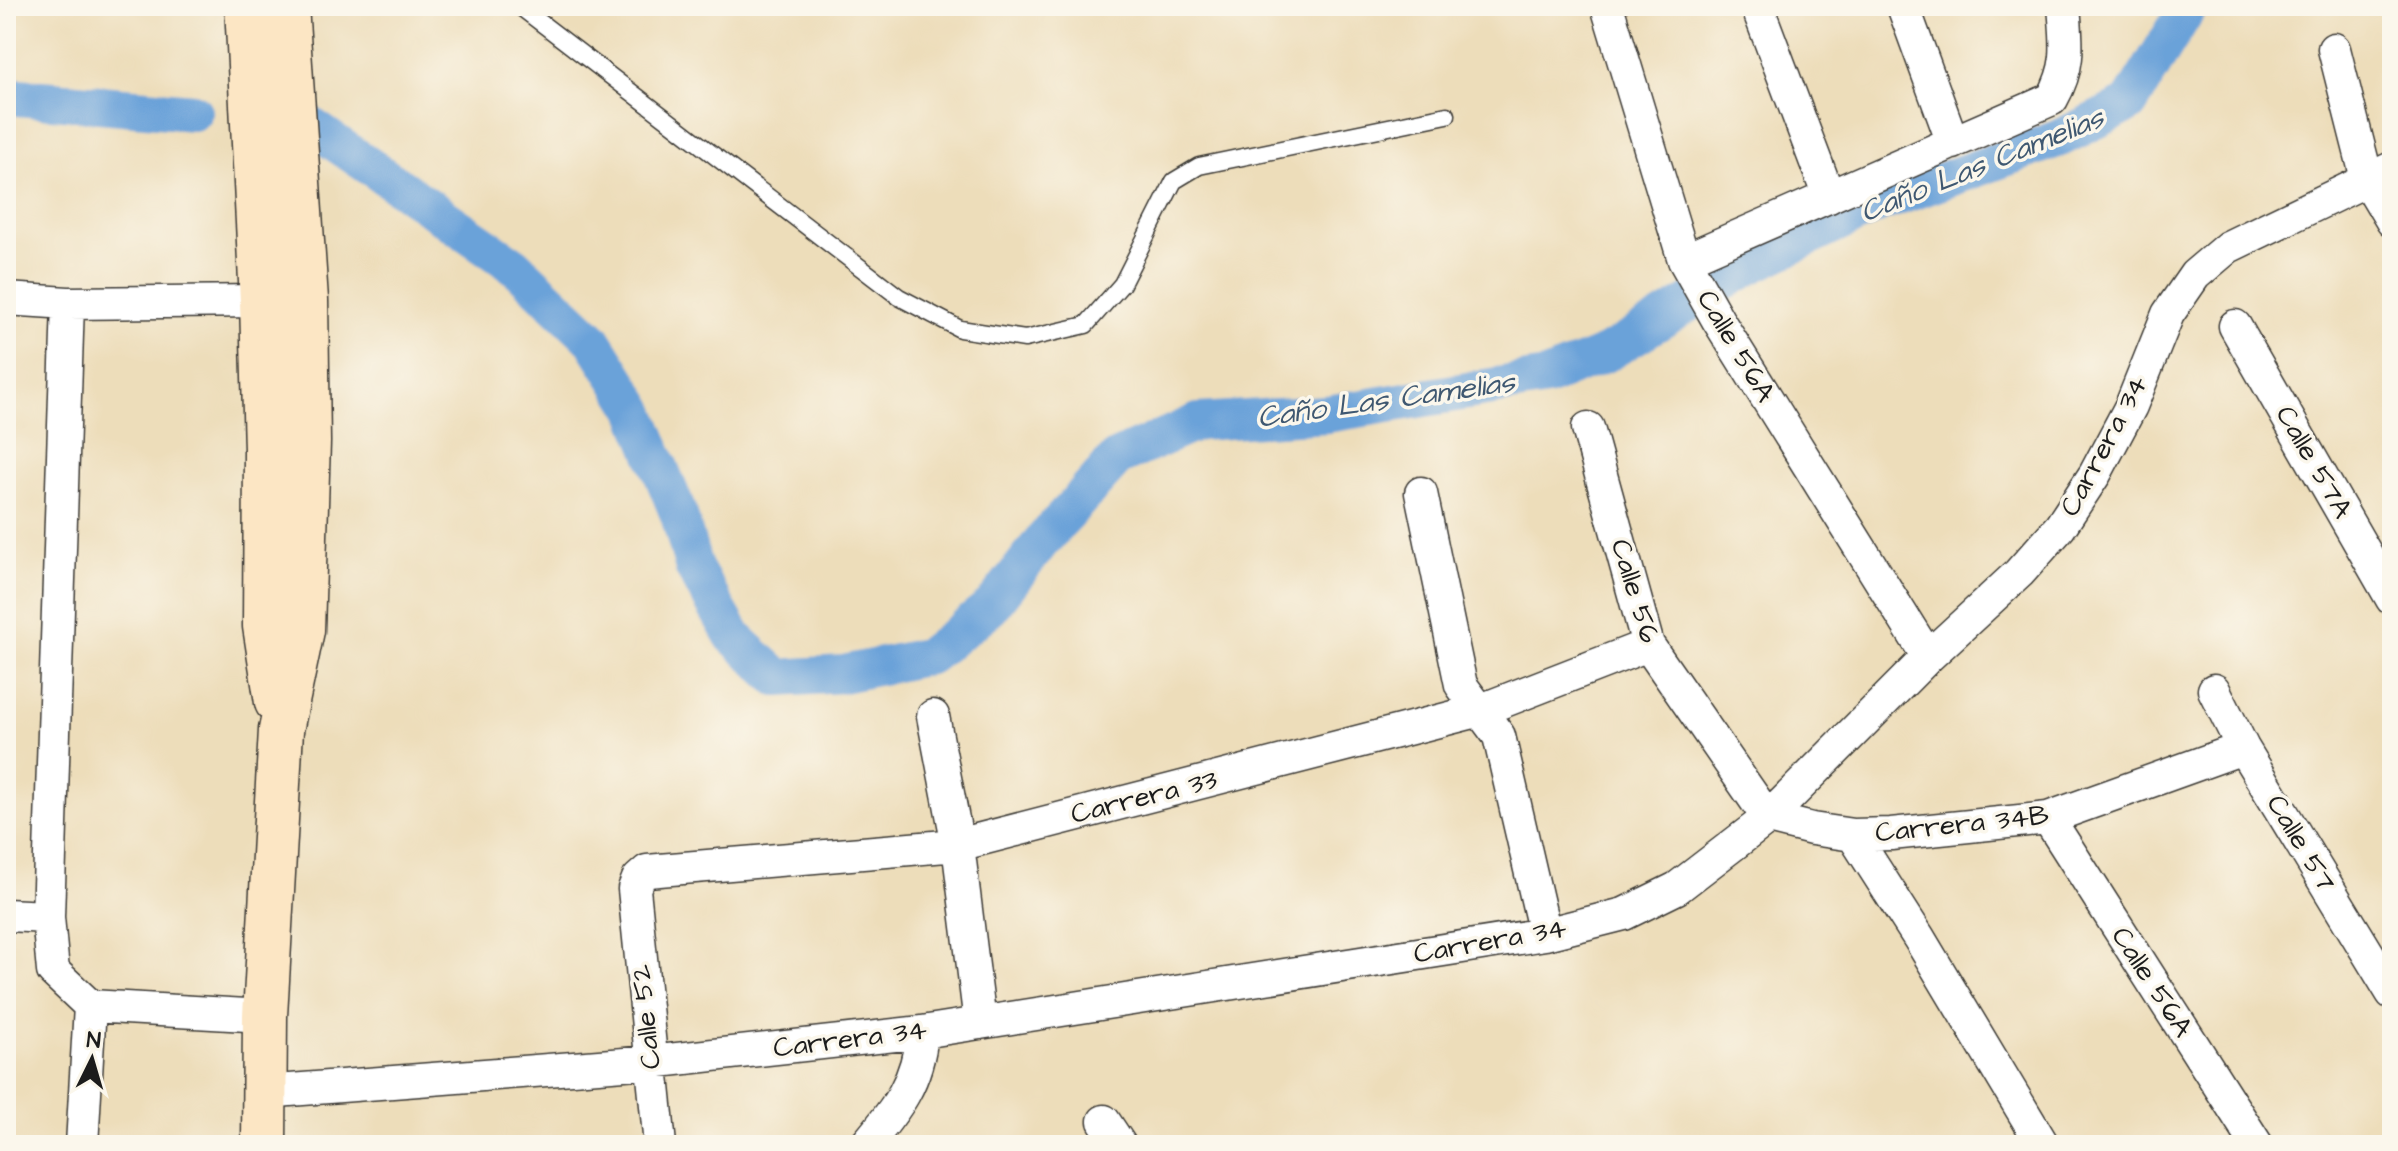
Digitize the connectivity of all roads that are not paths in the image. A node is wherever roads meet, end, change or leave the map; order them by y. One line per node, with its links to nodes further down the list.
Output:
1 (247, 6): 16 (main road)
2 (286, 6): 27 (main road)
3 (519, 6): 9 (lane)
4 (1607, 6): 14 (street, Calle 56A)
5 (1757, 6): 12 (street)
6 (1903, 6): 10 (street)
7 (2064, 6): 10 (street)
8 (2334, 49): 11 (street)
9 (1447, 115)
10 (1953, 143): 12 (street)
11 (2380, 174): 13 (street); 23 (street, Carrera 34)
12 (1829, 197): 14 (street)
13 (2392, 221)
14 (1690, 270): 23 (street, Calle 56A)
15 (6, 299): 17 (street)
16 (262, 301): 17 (street); 27 (main road)
17 (68, 303): 35 (street)
18 (2235, 326): 21 (street, Calle 57A)
19 (1588, 428): 22 (street, Calle 56)
20 (1421, 493): 25 (street)
21 (2392, 599)
22 (1648, 645): 25 (street, Carrera 33); 29 (street, Calle 56)
23 (1928, 657): 29 (street, Carrera 34)
24 (2214, 690): 28 (street, Calle 57)
25 (1481, 710): 32 (street, Carrera 33); 36 (street)
26 (933, 716): 32 (street)
27 (281, 730): 39 (main road)
28 (2243, 748): 30 (street, Carrera 34B); 37 (street, Calle 57)
29 (1768, 818): 31 (street, Carrera 34B); 36 (street, Carrera 34)
30 (2048, 818): 31 (street, Carrera 34B); 49 (street, Calle 56A)
31 (1853, 835): 48 (street)
32 (958, 845): 33 (street, Carrera 33); 40 (street)
33 (634, 889): 42 (street, Calle 52)
34 (6, 915): 35 (street)
35 (48, 917): 38 (street)
36 (1545, 934): 40 (street, Carrera 34)
37 (2392, 993)
38 (90, 1006): 39 (street); 44 (street)
39 (265, 1016): 43 (main road)
40 (980, 1023): 41 (street, Carrera 34)
41 (922, 1032): 42 (street, Carrera 34); 47 (street)
42 (650, 1062): 43 (street, Carrera 34); 46 (street, Calle 52)
43 (264, 1092): 45 (main road)
44 (82, 1145)
45 (264, 1145)
46 (660, 1145)
47 (866, 1145)
48 (2043, 1145)
49 (2257, 1145)

